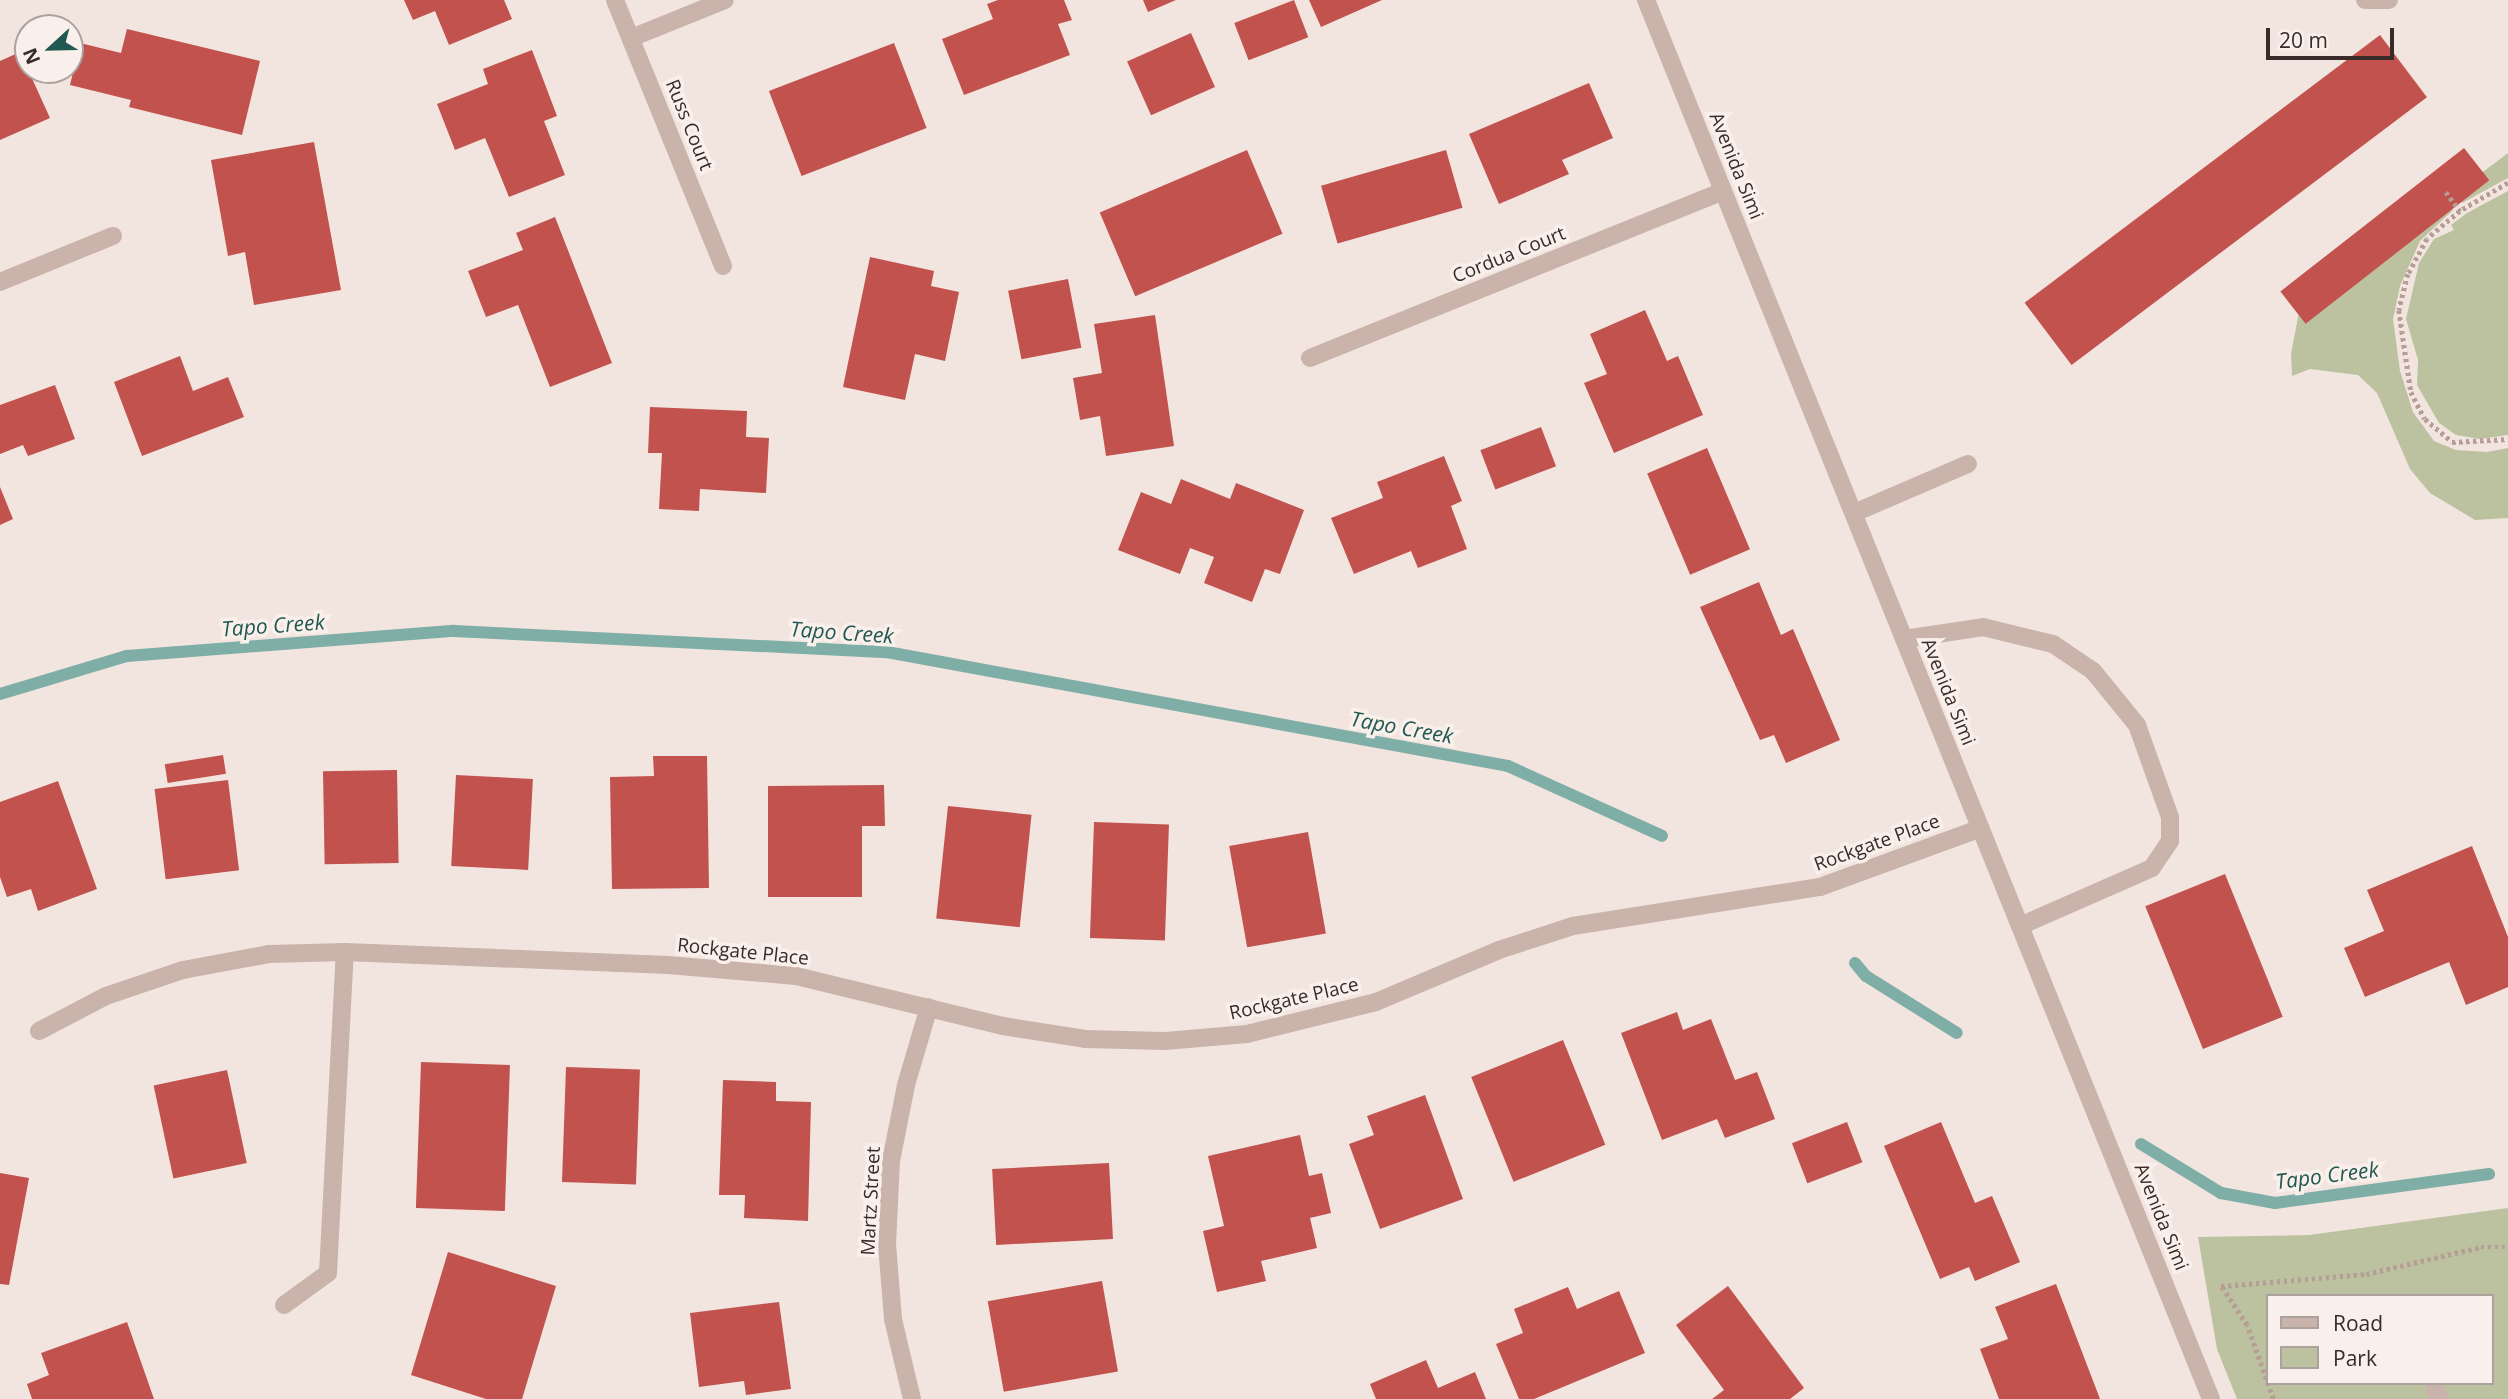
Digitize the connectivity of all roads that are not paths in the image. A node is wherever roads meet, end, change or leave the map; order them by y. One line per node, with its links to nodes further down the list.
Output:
1 (615, 0): 6 (street, Russ Court)
2 (725, 0): 6 (street)
3 (1646, 0): 7 (street, Avenida Simi)
4 (2365, 0): 5 (street)
5 (2389, 0)
6 (631, 38): 9 (street, Russ Court)
7 (1723, 191): 11 (street, Cordua Court); 13 (street, Avenida Simi)
8 (113, 236): 10 (street)
9 (723, 266)
10 (0, 282)
11 (1310, 358)
12 (1968, 464): 13 (street)
13 (1854, 513): 14 (street, Avenida Simi)
14 (1904, 639): 15 (street, Avenida Simi); 16 (street)
15 (1981, 828): 16 (street, Avenida Simi); 18 (street, Rockgate Place)
16 (2020, 926): 22 (street, Avenida Simi)
17 (345, 952): 18 (street, Rockgate Place); 19 (street, Rockgate Place); 20 (street)
18 (929, 1007): 21 (street, Martz Street)
19 (39, 1031)
20 (284, 1305)
21 (912, 1399)
22 (2211, 1399)

